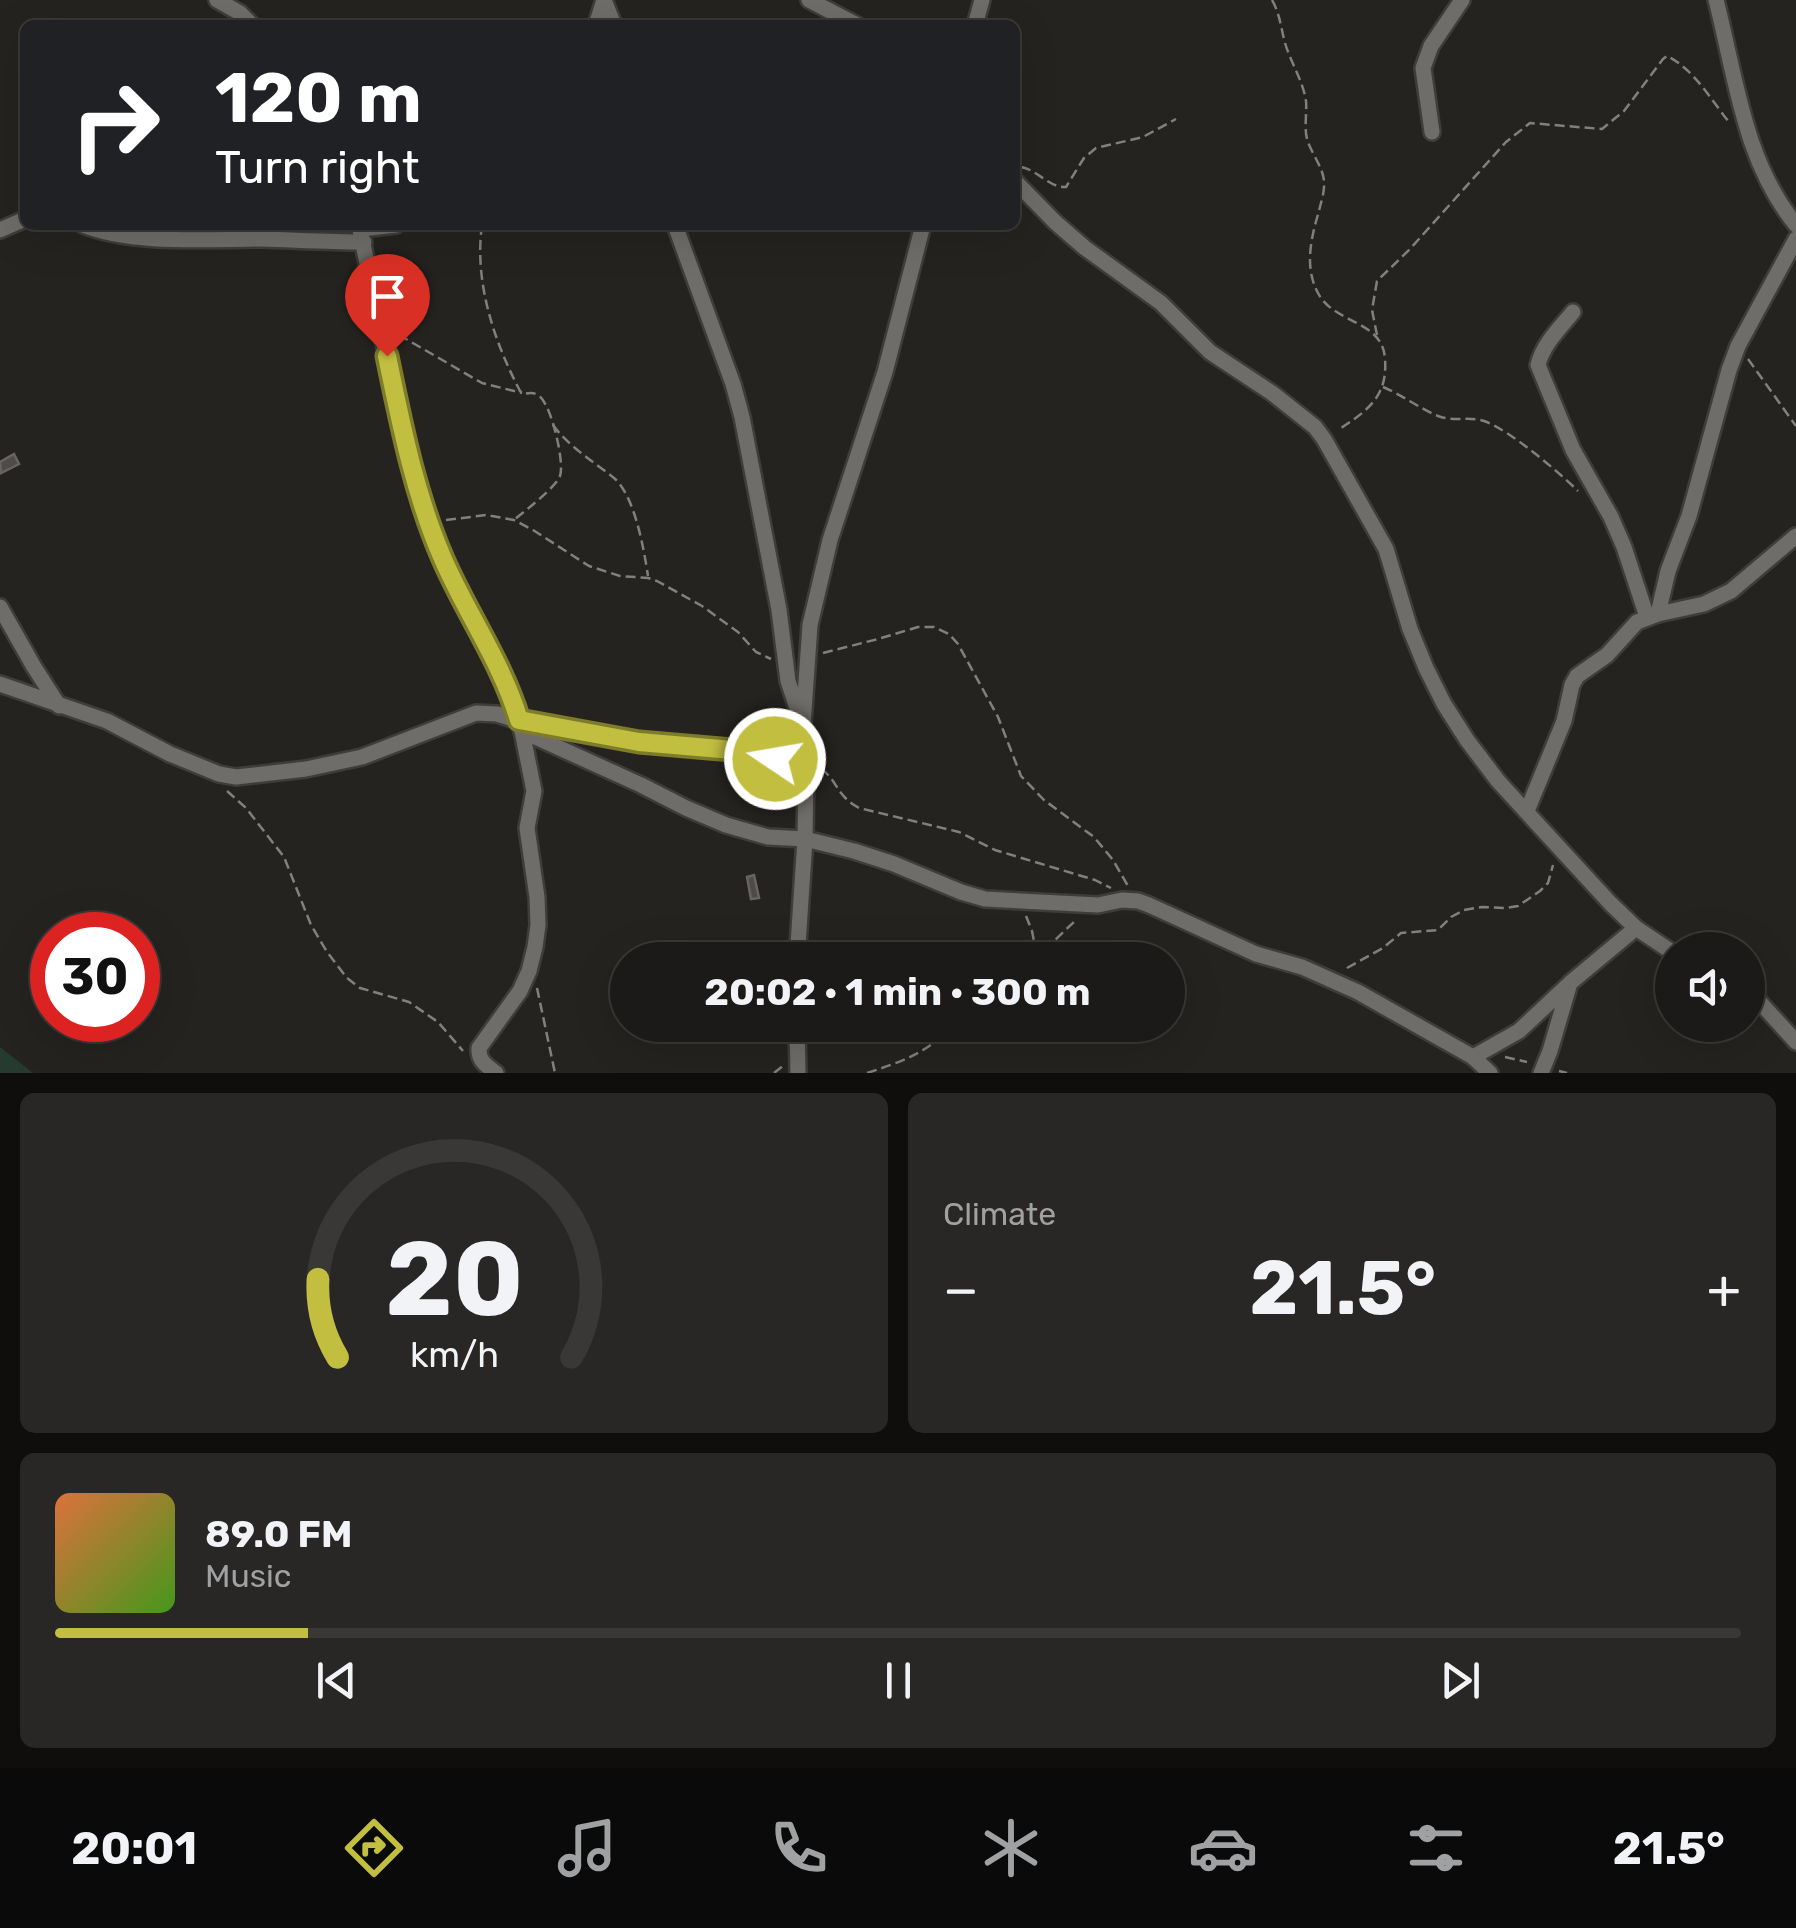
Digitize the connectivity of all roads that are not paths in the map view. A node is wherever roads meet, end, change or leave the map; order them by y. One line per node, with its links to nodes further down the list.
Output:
1 (217, 0): 5 (street)
2 (809, 0): 6 (street)
3 (1462, 0): 7 (street)
4 (1716, 0): 9 (street)
5 (247, 20)
6 (847, 20)
7 (1432, 132)
8 (1020, 187): 24 (street)
9 (1796, 226)
10 (96, 230): 13 (street)
11 (677, 230): 22 (street)
12 (922, 230): 22 (street)
13 (361, 232): 21 (street)
14 (1796, 239): 18 (street)
15 (1573, 312): 18 (street)
16 (1796, 536): 18 (street)
17 (0, 607): 20 (street)
18 (1652, 616): 24 (street)
19 (0, 684): 20 (street)
20 (59, 706): 21 (street)
21 (520, 726): 23 (street); 25 (street); 35 (street)
22 (804, 726): 23 (street)
23 (806, 767): 25 (street)
24 (1527, 811): 26 (street)
25 (805, 838): 28 (street); 33 (street)
26 (1636, 928): 27 (street); 29 (street)
27 (1655, 941)
28 (797, 942)
29 (1570, 983): 33 (street); 34 (street)
30 (1765, 1008): 32 (street)
31 (797, 1042): 36 (street)
32 (1796, 1042)
33 (1479, 1055): 37 (street)
34 (1543, 1070)
35 (496, 1073)
36 (798, 1073)
37 (1490, 1073)

